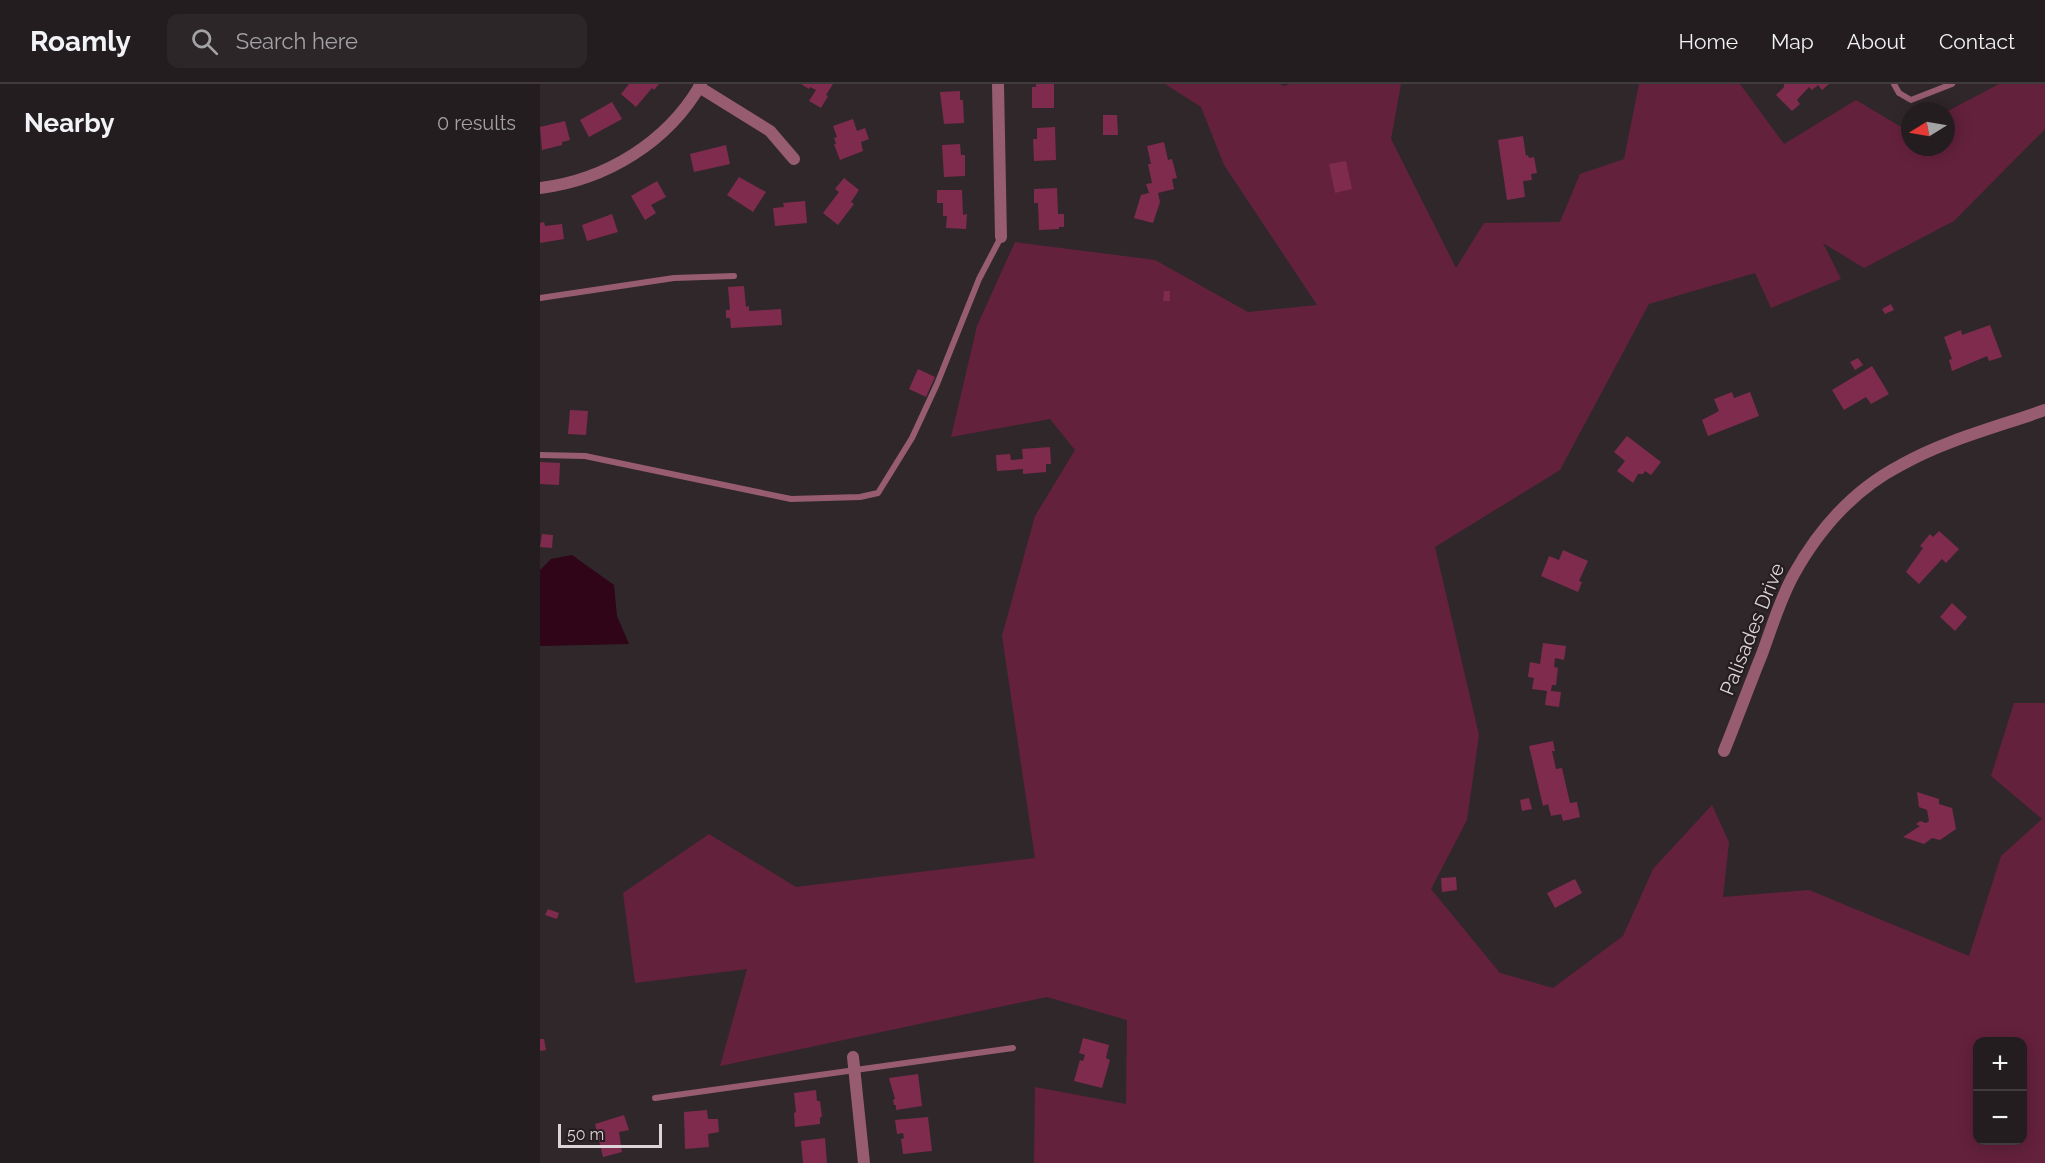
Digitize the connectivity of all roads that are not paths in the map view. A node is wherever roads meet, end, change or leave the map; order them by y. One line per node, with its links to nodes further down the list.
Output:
1 (998, 84): 7 (street)
2 (1894, 84): 3 (lane)
3 (1952, 84)
4 (700, 86): 5 (street); 6 (street)
5 (794, 159)
6 (540, 188)
7 (1001, 237): 11 (lane)
8 (734, 276): 9 (lane)
9 (540, 298)
10 (2045, 410): 12 (street, Palisades Drive)
11 (540, 455)
12 (1724, 751)
13 (1013, 1048): 15 (lane)
14 (853, 1057): 15 (street)
15 (854, 1070): 16 (lane); 17 (street)
16 (655, 1098)
17 (864, 1163)

